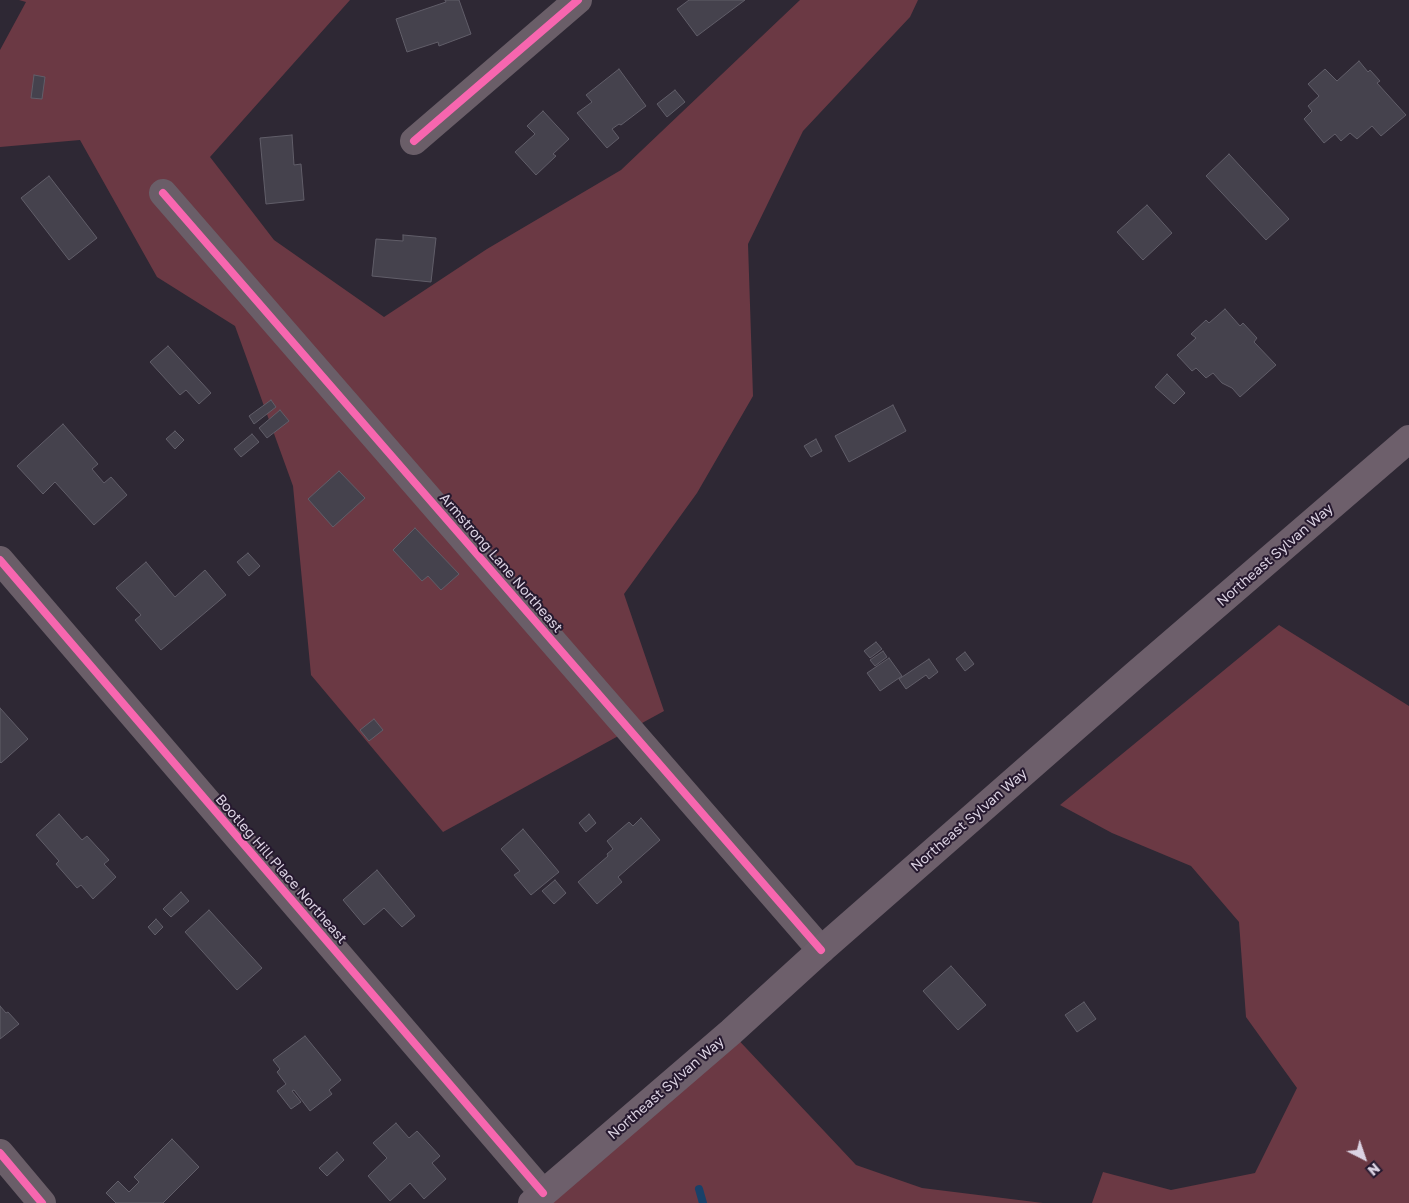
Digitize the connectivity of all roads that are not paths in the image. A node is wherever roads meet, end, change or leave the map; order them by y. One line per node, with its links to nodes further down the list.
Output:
1 (578, 0): 2 (street)
2 (414, 142)
3 (163, 193): 6 (street, Armstrong Lane Northeast)
4 (1409, 440): 6 (main road, Northeast Sylvan Way)
5 (0, 560): 8 (street, Bootleg Hill Place Northeast)
6 (820, 950): 8 (main road, Northeast Sylvan Way)
7 (0, 1153): 9 (street)
8 (537, 1198)
9 (42, 1203)

